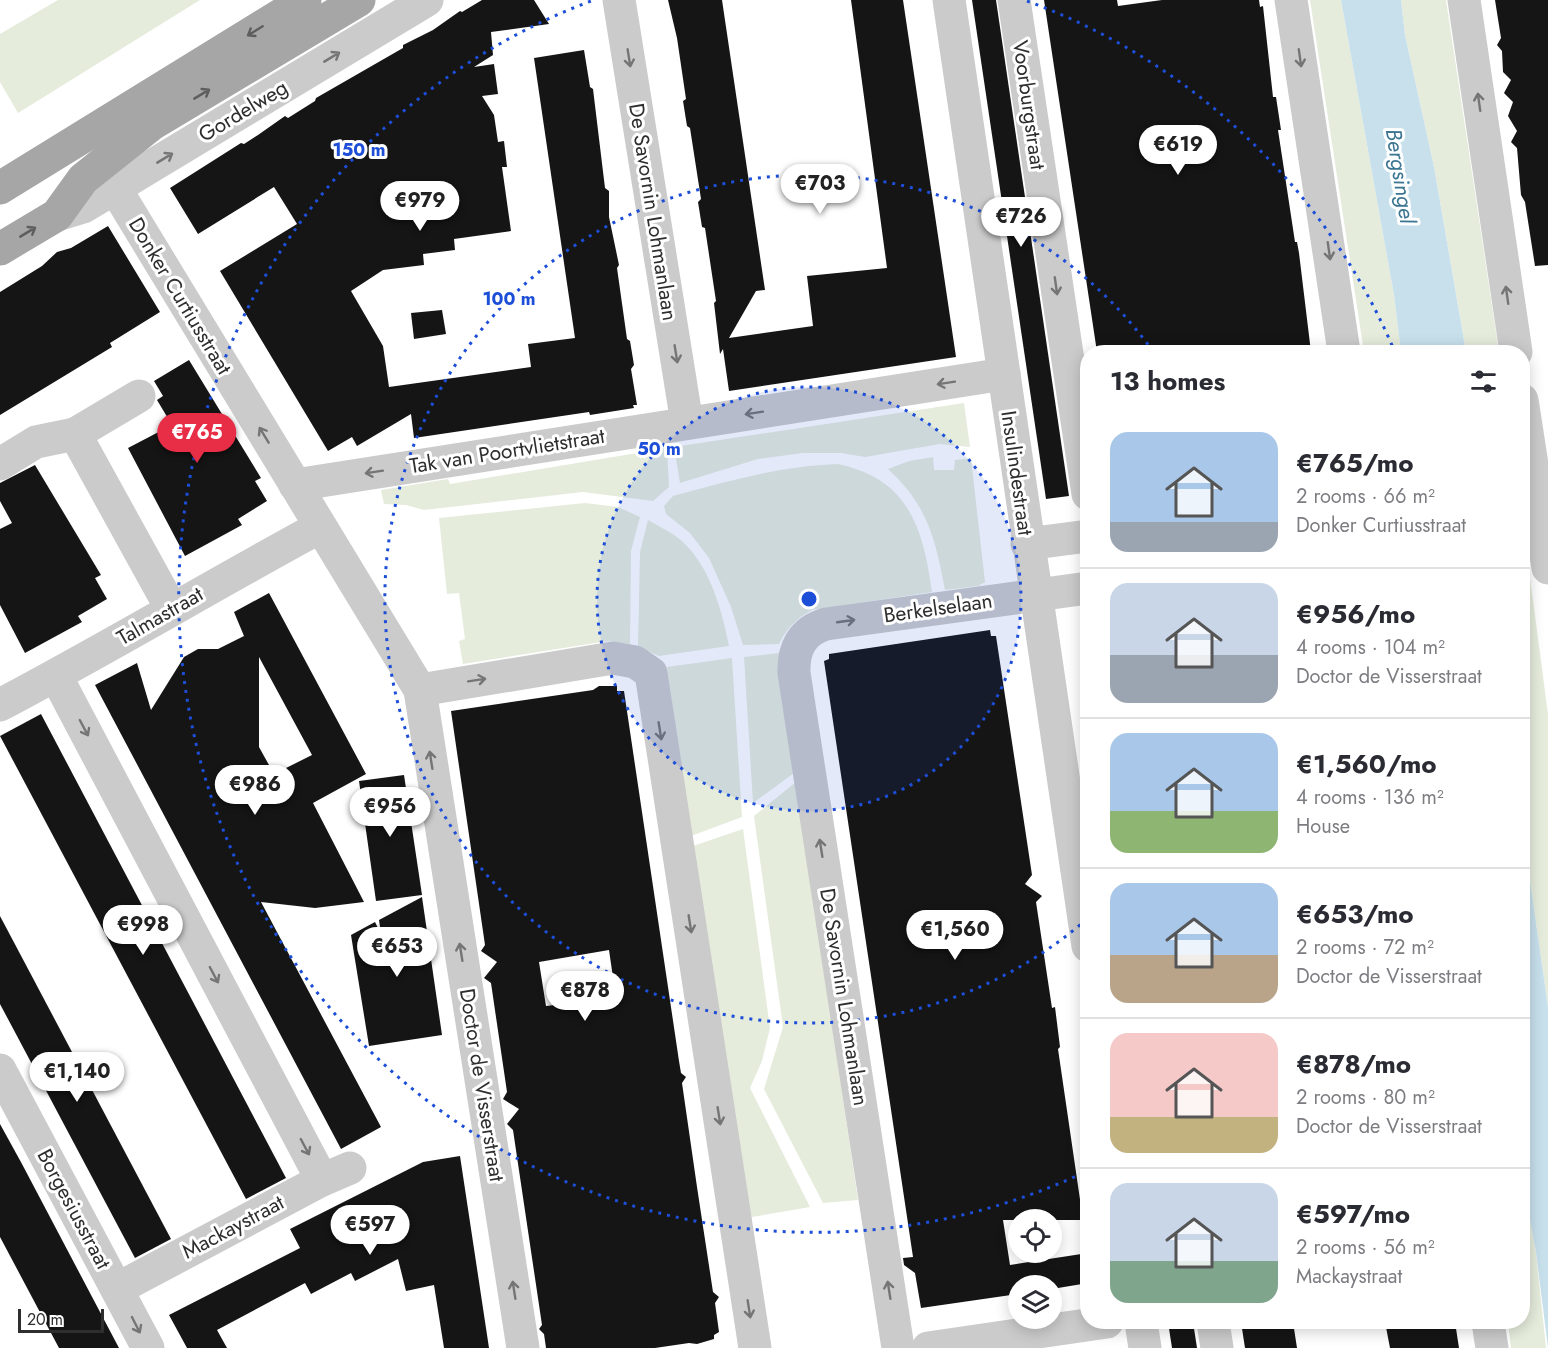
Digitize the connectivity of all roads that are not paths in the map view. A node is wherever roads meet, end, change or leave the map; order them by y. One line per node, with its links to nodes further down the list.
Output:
1 (305, 0): 10 (main road, one-way to 10)
2 (359, 0): 9 (main road, Gordelweg, one-way to 2)
3 (427, 0): 11 (street, Gordelweg, one-way to 3)
4 (619, 0): 19 (street, De Savornin Lohmanlaan, one-way to 19)
5 (949, 0): 17 (street, Insulindestraat)
6 (1014, 0): 21 (street, Voorburgstraat, one-way to 21)
7 (1291, 0): 15 (street, one-way to 15)
8 (1464, 0): 16 (street, one-way to 8)
9 (152, 124): 12 (main road, Gordelweg); 13 (main road, Gordelweg)
10 (4, 182)
11 (115, 188): 13 (street, Gordelweg); 24 (street, Donker Curtiusstraat, one-way to 11)
12 (0, 210)
13 (57, 215): 14 (main road, Gordelweg, one-way to 13)
14 (0, 249)
15 (1343, 345)
16 (1515, 345)
17 (1004, 374): 19 (street, Tak van Poortvlietstraat, one-way to 19); 28 (street, Insulindestraat)
18 (139, 396): 20 (street)
19 (687, 423): 24 (street, Tak van Poortvlietstraat, one-way to 24)
20 (75, 434): 23 (street); 32 (street)
21 (1080, 441)
22 (1533, 450): 25 (street)
23 (0, 464)
24 (295, 485): 26 (street, Donker Curtiusstraat)
25 (1530, 505): 29 (street)
26 (320, 527): 32 (street, Talmastraat); 35 (street, Doctor de Visserstraat)
27 (1080, 537): 28 (street)
28 (1027, 544): 31 (street, Insulindestraat)
29 (1548, 568)
30 (1080, 589): 31 (street, Berkelselaan)
31 (1034, 595): 33 (street, Berkelselaan, one-way to 31); 37 (street, Insulindestraat)
32 (171, 608): 34 (street, Talmastraat)
33 (798, 647): 47 (street, De Savornin Lohmanlaan, one-way to 33)
34 (56, 676): 36 (street, Talmastraat); 39 (street, Mackaystraat, one-way to 39)
35 (420, 690): 45 (street, Doctor de Visserstraat, one-way to 35); 46 (street, one-way to 46)
36 (2, 699)
37 (1080, 891)
38 (0, 1070): 39 (street, Borgesiusstraat)
39 (117, 1289): 44 (street, Borgesiusstraat, one-way to 44)
40 (1080, 1326): 48 (street)
41 (1142, 1329): 49 (street)
42 (1214, 1329): 50 (street)
43 (1489, 1329): 51 (street)
44 (148, 1348)
45 (523, 1348)
46 (755, 1348)
47 (898, 1348)
48 (928, 1348)
49 (1145, 1348)
50 (1217, 1348)
51 (1492, 1348)

